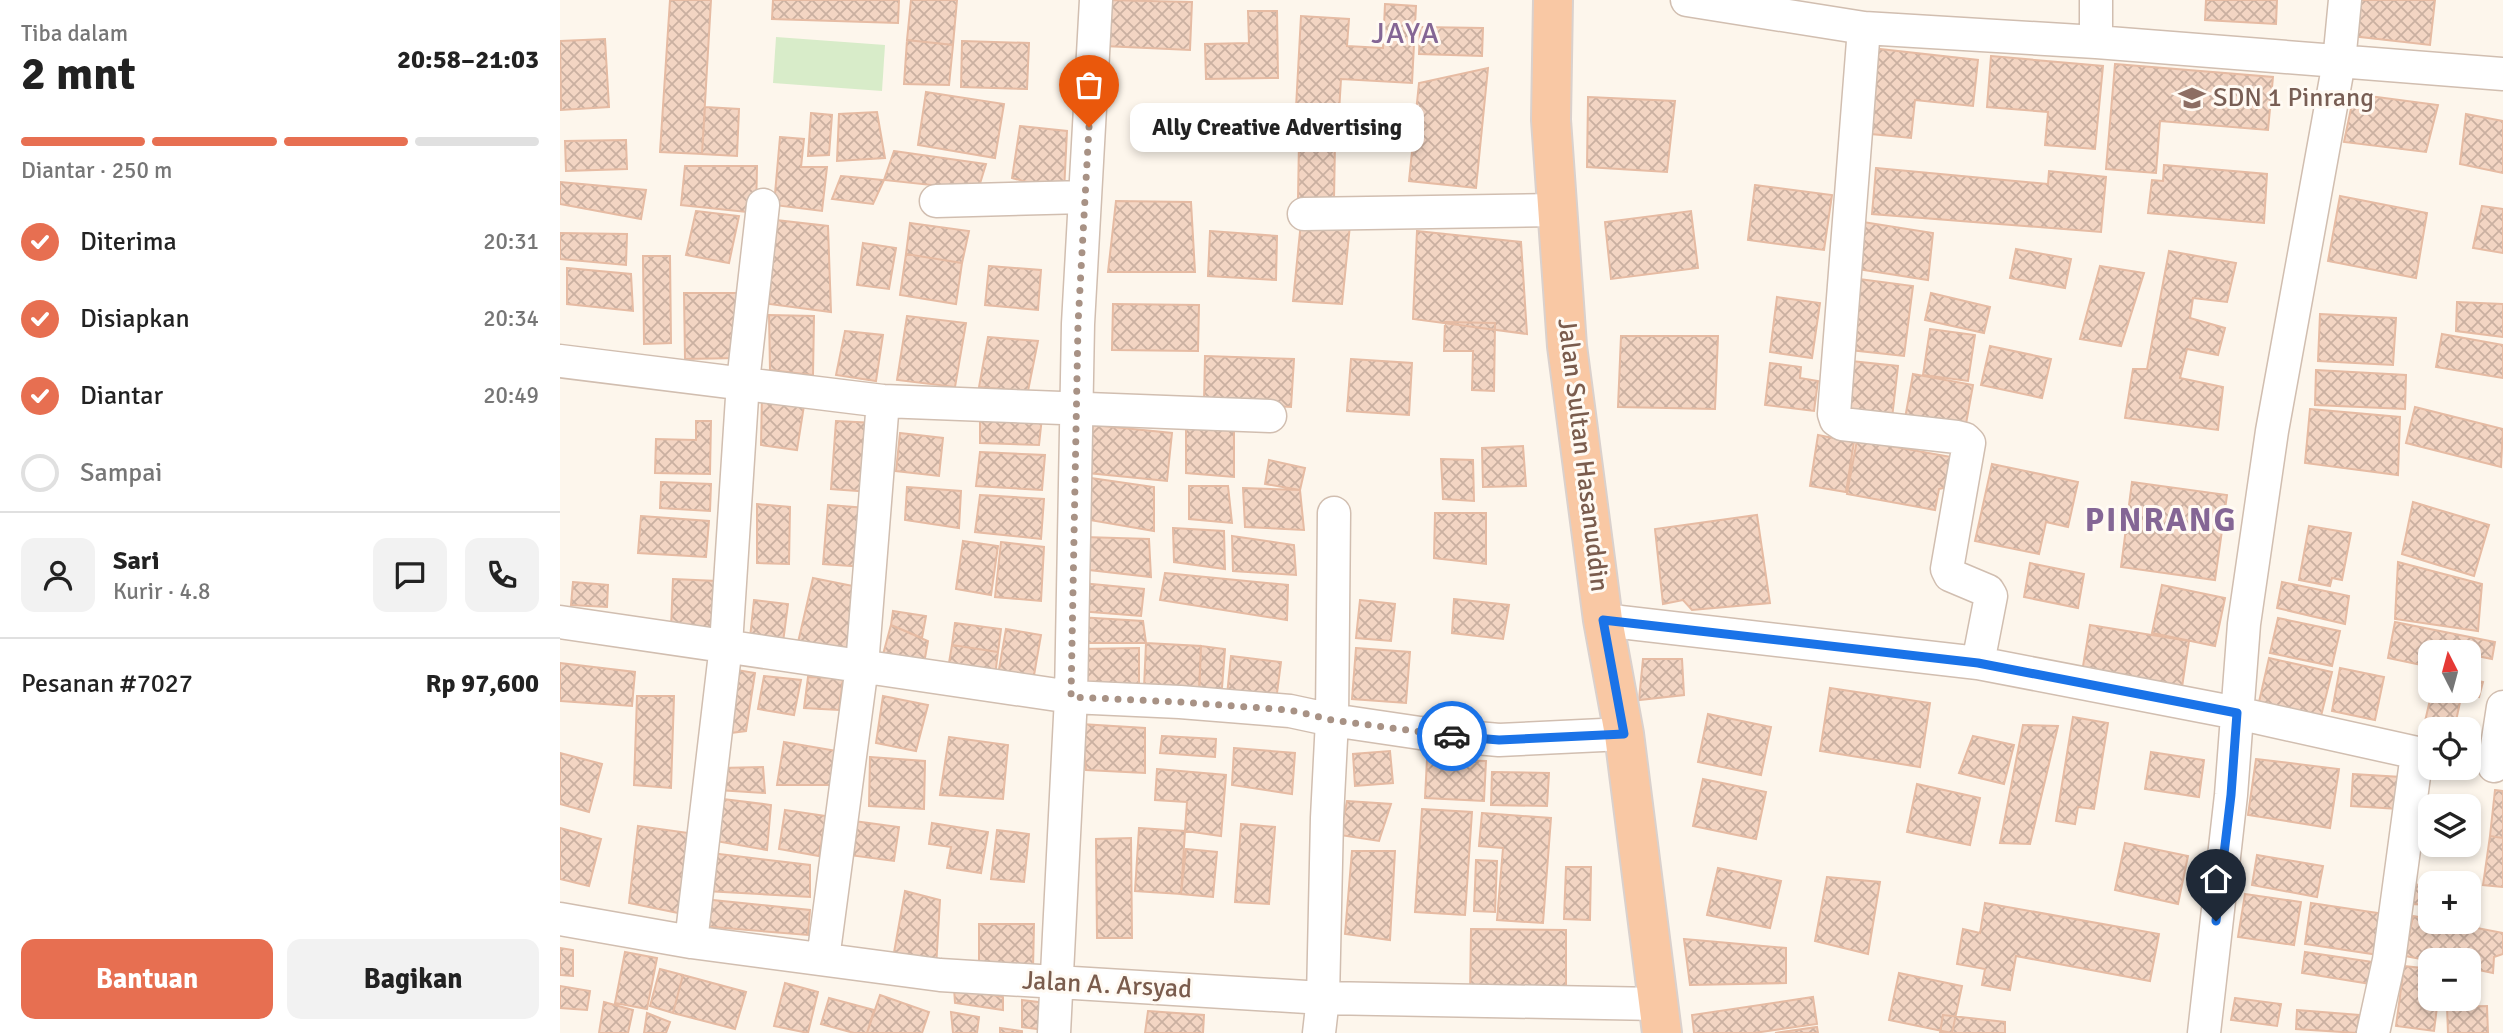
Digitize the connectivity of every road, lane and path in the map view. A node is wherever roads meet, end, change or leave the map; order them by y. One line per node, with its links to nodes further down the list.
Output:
1 (1096, 0): 10 (street)
2 (1553, 0): 13 (highway, Jalan Sultan Hasanuddin)
3 (1687, 0): 6 (street)
4 (2096, 0): 7 (street)
5 (2345, 0): 8 (street)
6 (1864, 27): 7 (street); 24 (street)
7 (2096, 42): 8 (street)
8 (2339, 62): 9 (street); 28 (street)
9 (2503, 74)
10 (1085, 197): 11 (street); 18 (street)
11 (936, 201)
12 (763, 205): 16 (street)
13 (1558, 209): 14 (street); 21 (highway, Jalan Sultan Hasanuddin)
14 (1304, 214)
15 (560, 361): 16 (street)
16 (743, 382): 17 (street); 23 (street)
17 (883, 401): 18 (street); 25 (street)
18 (1078, 408): 19 (street); 26 (street)
19 (1270, 416)
20 (1334, 513): 29 (street)
21 (1603, 620): 24 (street); 30 (highway, Jalan Sultan Hasanuddin)
22 (560, 622): 23 (street)
23 (726, 645): 25 (street); 35 (street)
24 (1978, 663): 28 (street)
25 (862, 666): 26 (street); 36 (street)
26 (1071, 697): 29 (street); 37 (street)
27 (2503, 707): 32 (street)
28 (2237, 713): 31 (street); 42 (street)
29 (1332, 720): 30 (street); 38 (street)
30 (1624, 734): 39 (highway, Jalan Sultan Hasanuddin)
31 (2418, 754)
32 (2489, 766)
33 (2420, 780): 43 (street)
34 (560, 919): 35 (street, Jalan A. Arsyad)
35 (691, 942): 36 (street, Jalan A. Arsyad)
36 (823, 959): 37 (street, Jalan A. Arsyad)
37 (1056, 982): 38 (street, Jalan A. Arsyad); 40 (street)
38 (1323, 998): 39 (street, Jalan A. Arsyad); 41 (street)
39 (1660, 1018)
40 (1054, 1033)
41 (1319, 1033)
42 (2204, 1033)
43 (2373, 1033)

